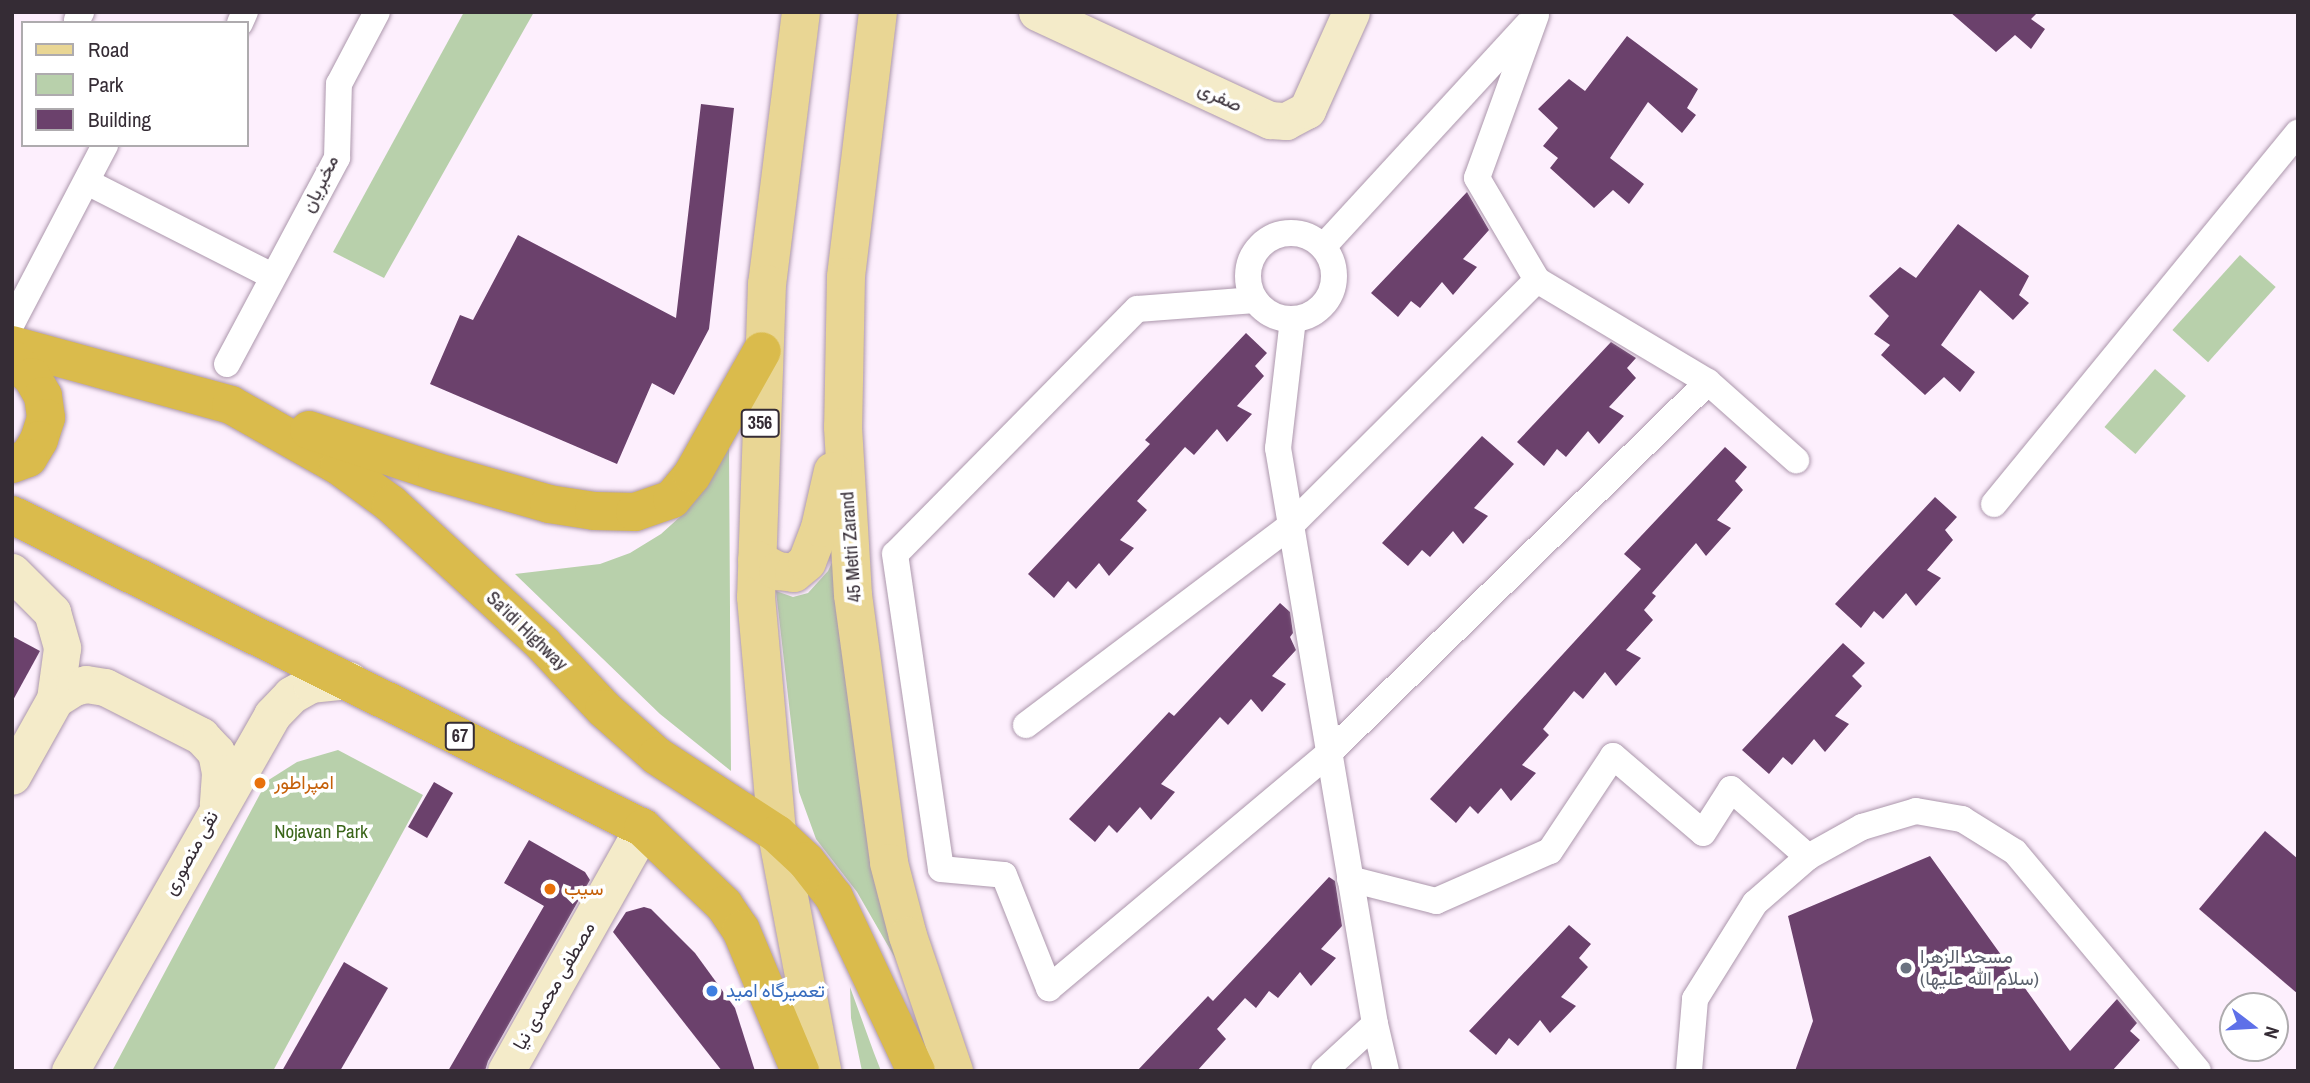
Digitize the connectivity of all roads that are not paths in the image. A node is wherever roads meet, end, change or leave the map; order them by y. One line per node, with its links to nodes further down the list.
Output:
1 (377, 12): 11 (street, مخبریان)
2 (801, 12): 17 (main road, 356)
3 (878, 12): 22 (main road, 45 Metri Zarand)
4 (1037, 12): 5 (street, صفری)
5 (1351, 12)
6 (1537, 13): 10 (street); 12 (street)
7 (2298, 133): 25 (street)
8 (104, 147): 9 (street)
9 (86, 182): 11 (street); 15 (street)
10 (1323, 247): 13 (street); 14 (street)
11 (272, 276): 19 (street, مخبریان)
12 (1537, 280): 20 (street); 27 (street)
13 (1255, 300): 14 (street); 33 (street)
14 (1293, 319): 27 (street)
15 (12, 323)
16 (12, 345): 21 (highway, Sa'idi Highway)
17 (762, 351): 21 (highway); 28 (main road, 356)
18 (12, 359): 24 (highway)
19 (228, 363)
20 (1708, 382): 23 (street); 33 (street)
21 (230, 405): 37 (highway, Sa'idi Highway)
22 (844, 427): 28 (main road); 47 (main road, 45 Metri Zarand)
23 (1796, 460)
24 (12, 464)
25 (1994, 504)
26 (12, 515): 30 (highway, 67)
27 (1291, 525): 32 (street); 33 (street)
28 (757, 560): 37 (main road, 356)
29 (12, 572): 31 (street)
30 (349, 681): 35 (street, نقی منصوری); 36 (highway, 67)
31 (55, 699): 34 (street); 35 (street)
32 (1026, 725)
33 (1329, 753): 39 (street)
34 (12, 776)
35 (218, 805): 42 (street, نقی منصوری)
36 (643, 828): 43 (street, مصطفی محمدی نیا); 44 (highway, 67)
37 (777, 834): 45 (main road, 356); 46 (highway, Sa'idi Highway)
38 (1808, 857): 39 (street); 41 (street); 50 (street)
39 (1350, 879): 40 (street)
40 (1375, 1024): 48 (street); 49 (street)
41 (2200, 1070)
42 (70, 1071)
43 (506, 1071)
44 (800, 1071)
45 (822, 1071)
46 (916, 1071)
47 (954, 1071)
48 (1324, 1071)
49 (1386, 1071)
50 (1689, 1071)

